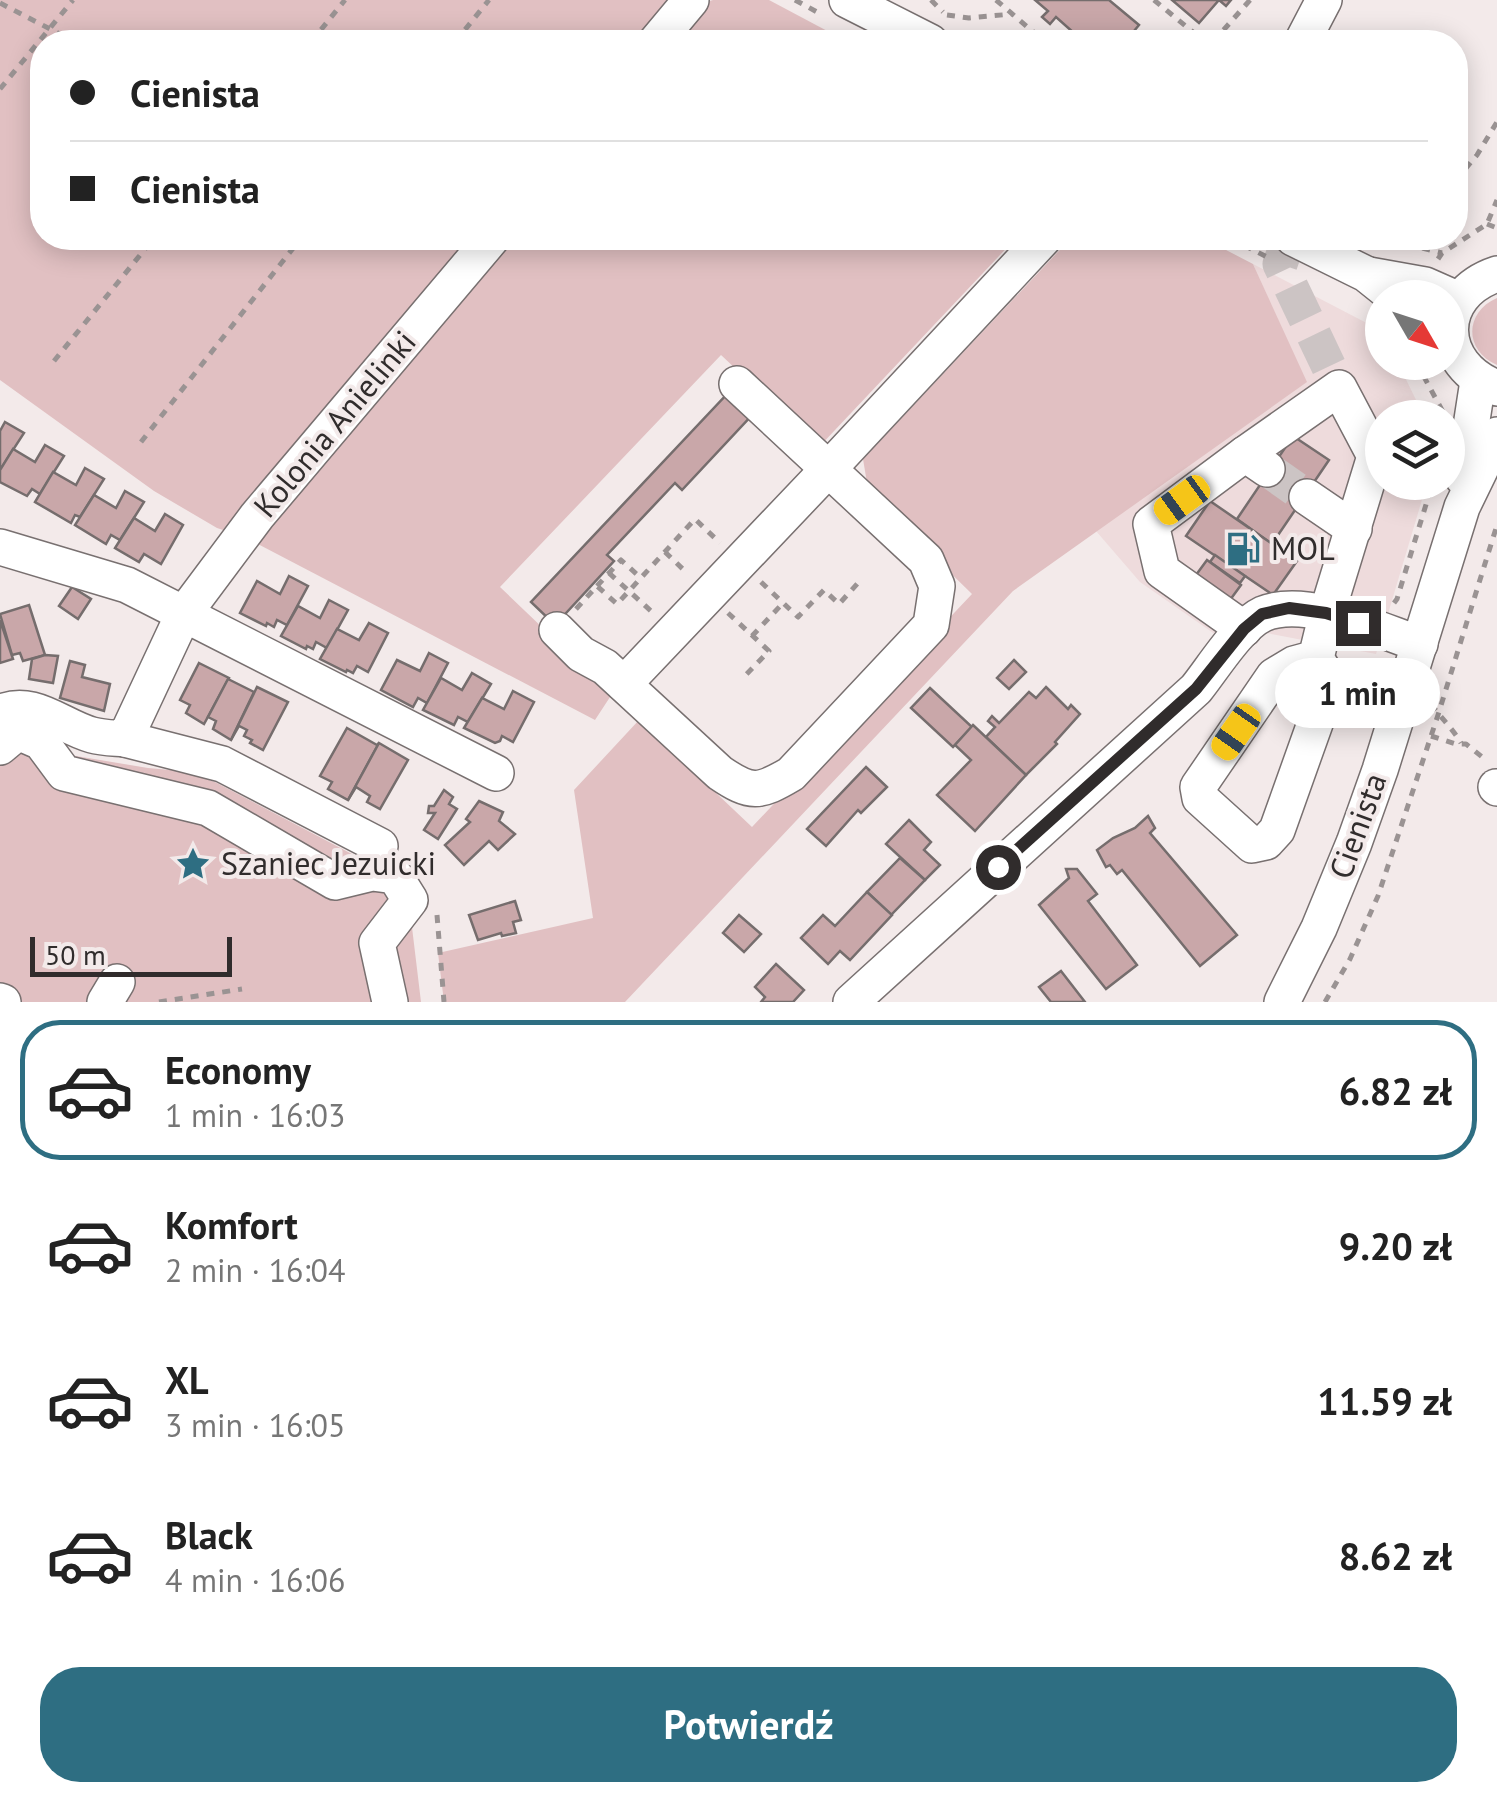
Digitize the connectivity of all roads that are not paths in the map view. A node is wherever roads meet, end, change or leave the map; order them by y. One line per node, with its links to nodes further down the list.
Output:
1 (692, 0): 6 (street)
2 (847, 0): 4 (street)
3 (1324, 0): 7 (street)
4 (893, 10): 5 (street)
5 (938, 29)
6 (666, 30)
7 (1308, 30)
8 (482, 250): 26 (street, Kolonia Anielinki)
9 (1033, 250): 20 (street)
10 (1317, 250): 12 (street)
11 (1496, 272): 15 (street)
12 (1366, 274): 13 (street); 14 (street)
13 (1374, 280)
14 (1401, 280)
15 (1465, 299)
16 (1465, 369): 18 (street)
17 (736, 384): 20 (street)
18 (1488, 384): 22 (street, Cienista)
19 (1497, 435): 22 (street, Cienista)
20 (829, 468): 31 (street); 31 (street)
21 (1307, 497): 23 (street)
22 (1462, 507): 29 (street, Cienista)
23 (1354, 529): 25 (street); 27 (street)
24 (0, 547): 26 (street)
25 (1326, 613): 27 (street); 29 (street); 30 (street)
26 (183, 615): 33 (street, Kolonia Anielinki); 35 (street)
27 (1244, 629): 38 (street)
28 (557, 630): 31 (street)
29 (1420, 644): 39 (street, Cienista)
30 (1316, 658): 30 (street)
31 (624, 684)
32 (0, 713): 33 (street)
33 (125, 738): 36 (street)
34 (0, 748): 37 (street)
35 (496, 773)
36 (380, 846)
37 (390, 1002)
38 (851, 1002)
39 (1282, 1002)

